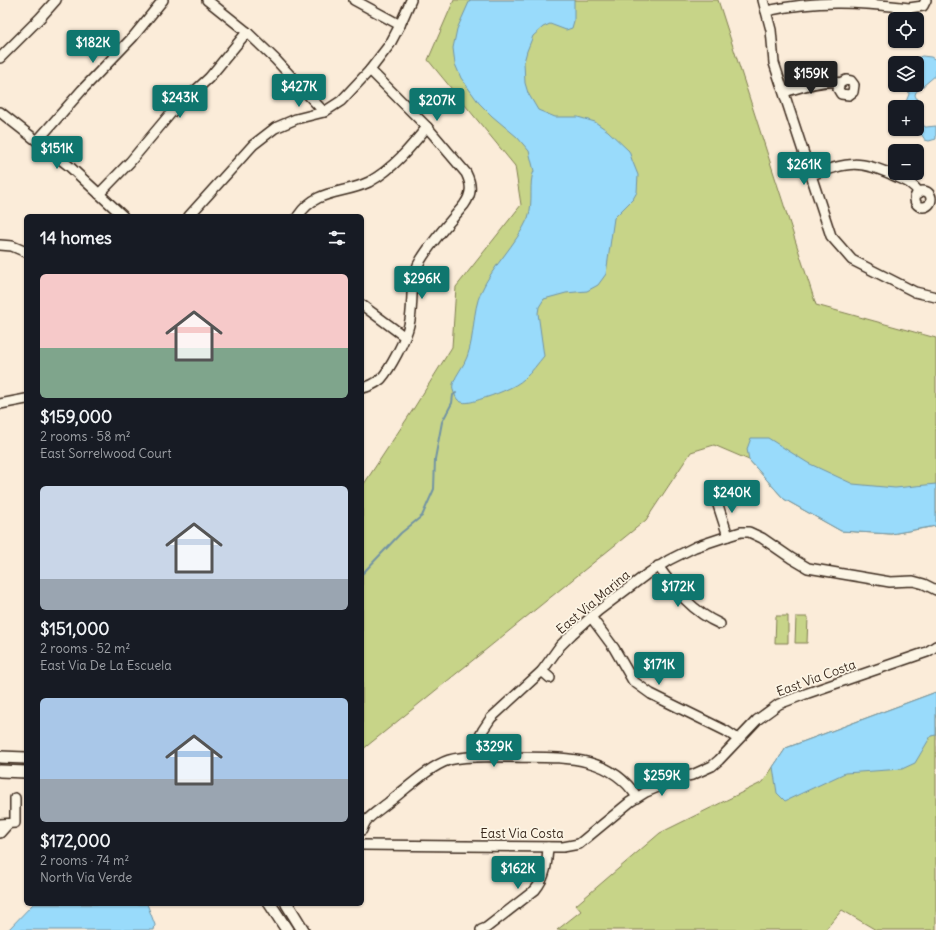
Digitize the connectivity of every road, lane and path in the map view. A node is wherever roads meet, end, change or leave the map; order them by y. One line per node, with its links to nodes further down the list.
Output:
1 (54, 0): 12 (street)
2 (163, 0): 19 (street)
3 (207, 0): 11 (street)
4 (354, 0): 10 (street)
5 (410, 0): 10 (street)
6 (763, 0): 9 (street)
7 (823, 0): 8 (street); 9 (street)
8 (924, 3)
9 (766, 11): 15 (street)
10 (400, 24): 13 (street)
11 (247, 32): 17 (street); 22 (street)
12 (0, 58)
13 (370, 70): 17 (street); 18 (street)
14 (840, 83): 15 (street)
15 (784, 92): 20 (street)
16 (0, 112): 19 (street)
17 (324, 112): 24 (street)
18 (427, 127): 25 (street); 30 (street)
19 (38, 140): 22 (street)
20 (811, 175): 21 (street); 28 (street)
21 (919, 193)
22 (99, 194): 23 (street)
23 (121, 214)
24 (192, 214)
25 (299, 214)
26 (0, 245): 27 (street)
27 (24, 251)
28 (936, 298)
29 (364, 306): 30 (street)
30 (405, 337): 31 (street)
31 (364, 388)
32 (24, 399): 33 (street)
33 (0, 404)
34 (716, 499): 35 (street)
35 (728, 536): 36 (street, East Via Marina); 37 (street, East Via Marina)
36 (658, 566): 38 (street, East Via Marina); 39 (street)
37 (936, 590)
38 (591, 617): 41 (street, East Via Marina); 43 (street)
39 (720, 624)
40 (936, 646): 43 (street, East Via Costa)
41 (542, 671): 42 (street); 45 (street, East Via Marina)
42 (550, 678)
43 (738, 739): 49 (street, East Via Costa)
44 (0, 757): 46 (main road)
45 (475, 757): 49 (street); 52 (street)
46 (24, 758)
47 (0, 771): 48 (main road)
48 (24, 772)
49 (637, 797): 55 (street, East Via Costa)
50 (15, 798): 51 (street)
51 (4, 824): 53 (street)
52 (364, 826)
53 (0, 833)
54 (364, 845): 55 (street, East Via Costa)
55 (548, 847): 60 (street)
56 (271, 906): 58 (main road)
57 (288, 906): 59 (main road)
58 (287, 930)
59 (303, 930)
60 (481, 930)

